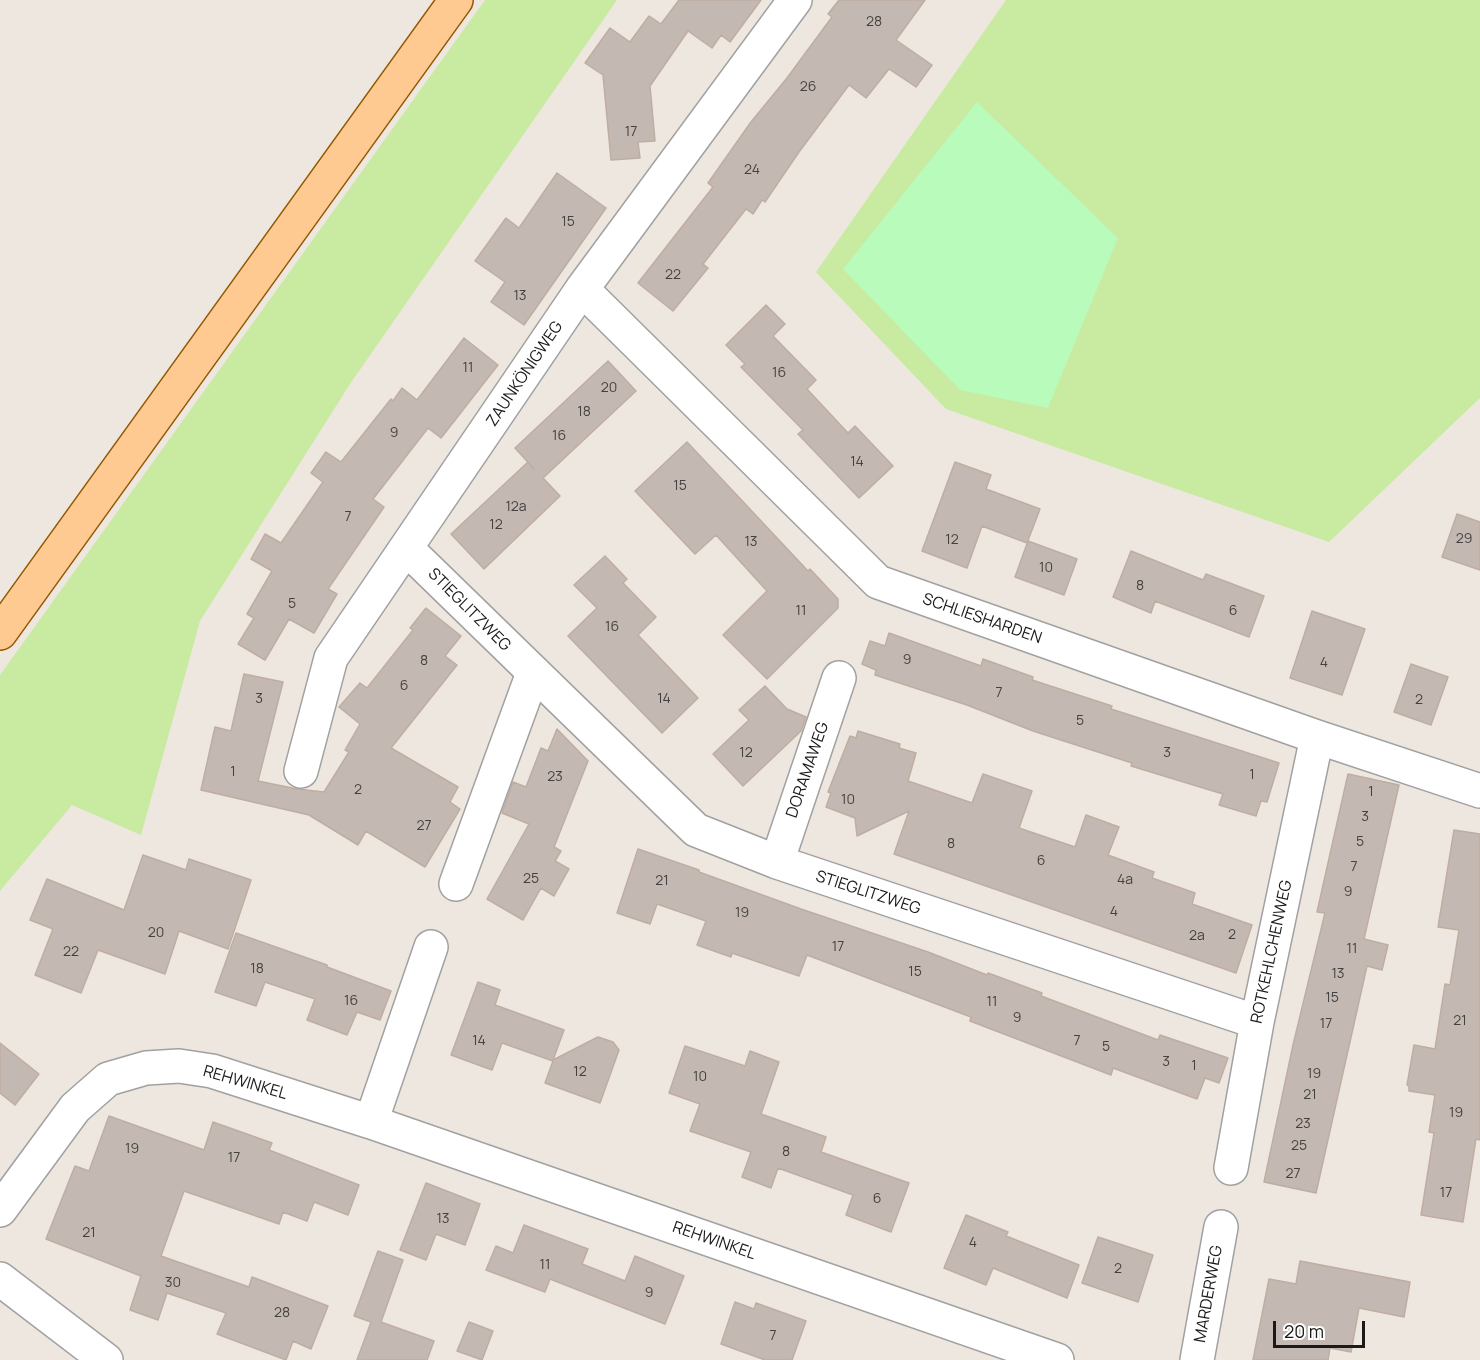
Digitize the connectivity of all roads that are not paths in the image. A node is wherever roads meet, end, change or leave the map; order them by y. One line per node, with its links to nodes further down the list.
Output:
1 (456, 0): 5 (main road)
2 (795, 0): 3 (street, ZAUNKÖNIGWEG)
3 (582, 289): 4 (street, ZAUNKÖNIGWEG); 8 (street, SCHLIESHARDEN)
4 (406, 548): 6 (street, STIEGLITZWEG); 9 (street, ZAUNKÖNIGWEG)
5 (0, 633)
6 (533, 673): 11 (street, STIEGLITZWEG); 12 (street)
7 (839, 678): 11 (street, DORAMAWEG)
8 (1317, 738): 10 (street, SCHLIESHARDEN); 14 (street, ROTKEHLCHENWEG)
9 (301, 771)
10 (1480, 790)
11 (777, 862): 14 (street, STIEGLITZWEG)
12 (456, 884)
13 (431, 947): 15 (street)
14 (1257, 1022): 16 (street, ROTKEHLCHENWEG)
15 (371, 1122): 17 (street, REHWINKEL); 21 (street, REHWINKEL)
16 (1231, 1168)
17 (0, 1210)
18 (1221, 1227): 22 (street, MARDERWEG)
19 (0, 1279): 20 (street)
20 (106, 1360)
21 (1057, 1360)
22 (1197, 1360)

